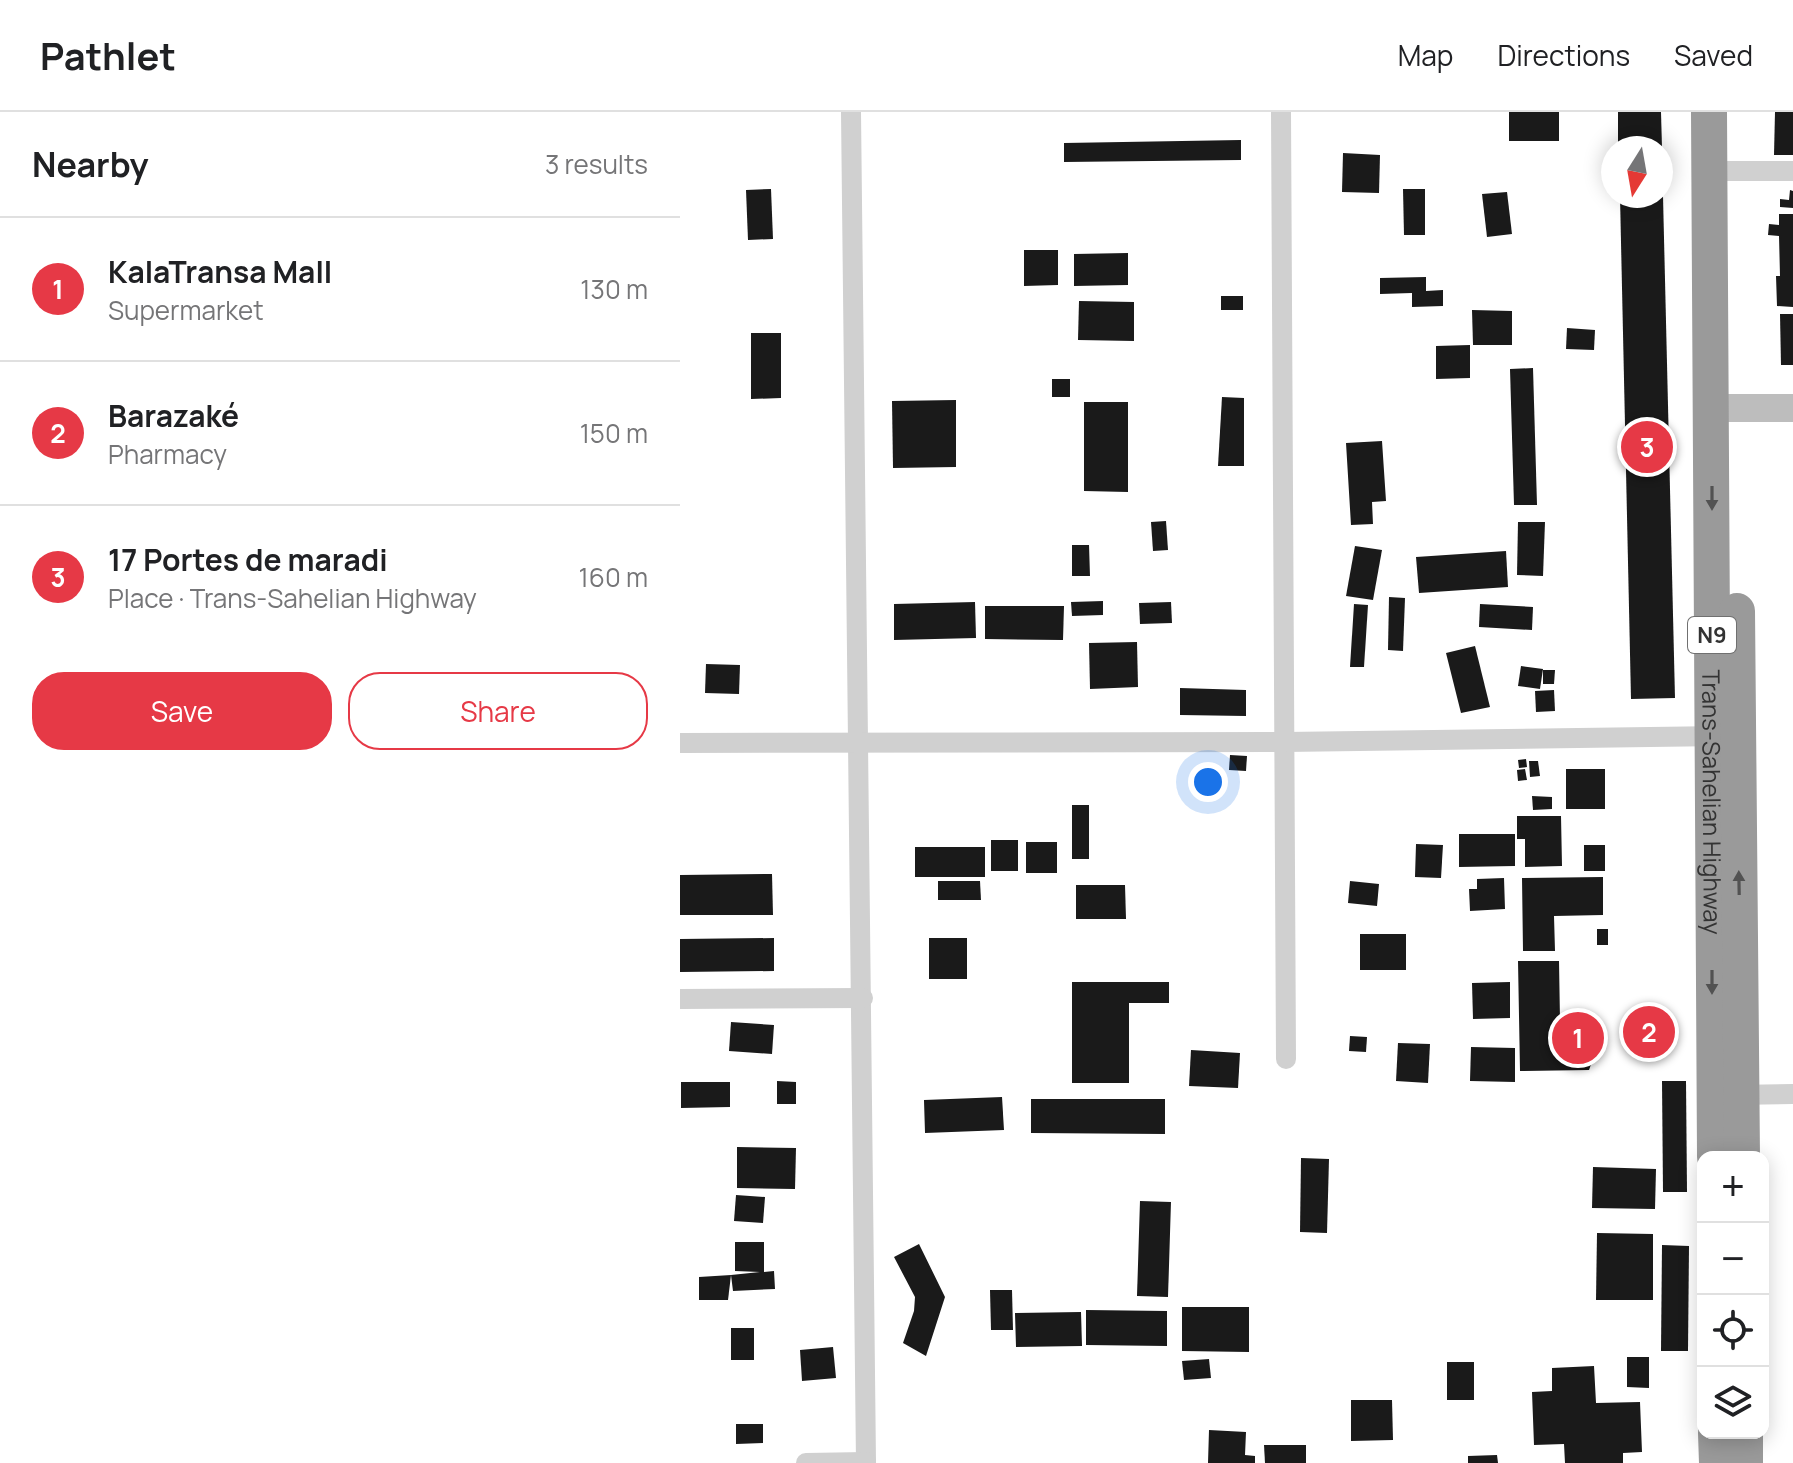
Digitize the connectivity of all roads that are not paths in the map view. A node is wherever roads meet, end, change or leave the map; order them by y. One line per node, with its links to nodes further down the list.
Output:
1 (851, 112): 12 (street)
2 (1281, 112): 10 (street)
3 (1709, 112): 5 (highway, Trans-Sahelian Highway / N9)
4 (1733, 112): 5 (highway, Trans-Sahelian Highway / N9)
5 (1722, 171): 6 (street); 7 (highway, Trans-Sahelian Highway / N9)
6 (1793, 171)
7 (1724, 408): 8 (street); 9 (highway, Trans-Sahelian Highway / N9)
8 (1793, 408)
9 (1725, 736): 10 (street); 17 (highway, Trans-Sahelian Highway / N9)
10 (1285, 742): 12 (street); 15 (street)
11 (680, 743): 12 (street)
12 (857, 743): 13 (street)
13 (863, 998): 14 (street); 22 (street)
14 (680, 999)
15 (1286, 1059)
16 (1793, 1094): 17 (street)
17 (1727, 1095): 18 (highway, Trans-Sahelian Highway / N9); 19 (highway, Trans-Sahelian Highway / N9)
18 (1716, 1151)
19 (1741, 1151)
20 (1716, 1439): 24 (highway)
21 (1745, 1439): 25 (highway)
22 (866, 1462): 23 (street)
23 (806, 1463)
24 (1717, 1463)
25 (1745, 1463)

